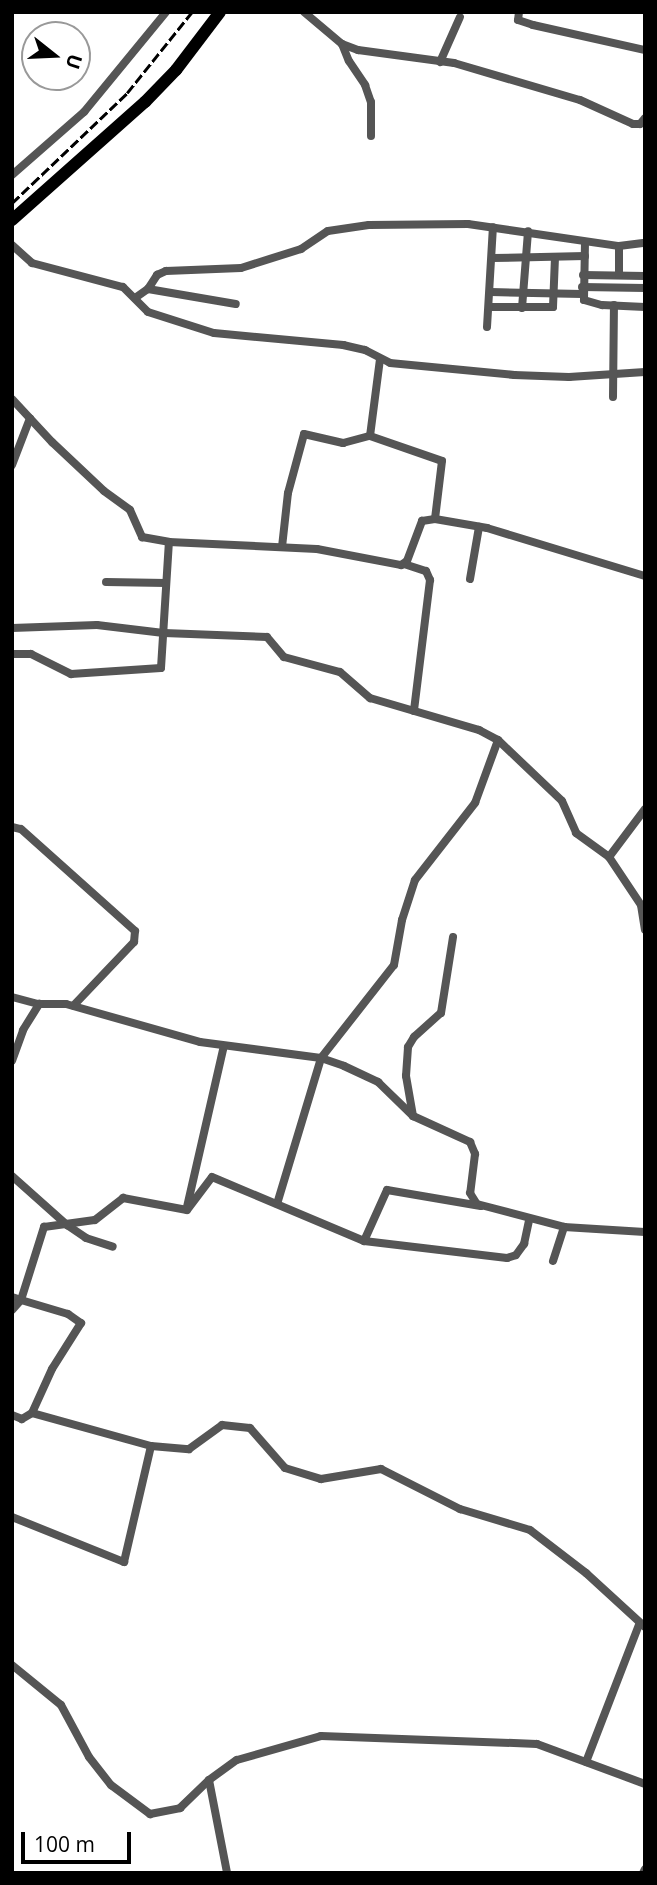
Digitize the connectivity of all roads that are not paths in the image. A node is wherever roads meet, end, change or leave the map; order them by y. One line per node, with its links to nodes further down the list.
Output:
1 (166, 12): 11 (street)
2 (220, 12): 12 (main road)
3 (304, 12): 6 (street)
4 (519, 12): 7 (street)
5 (460, 17): 8 (street)
6 (342, 44): 8 (street); 10 (street)
7 (645, 50)
8 (440, 62): 9 (street)
9 (645, 118)
10 (371, 136)
11 (12, 175)
12 (12, 220)
13 (493, 227): 14 (street); 22 (street); 27 (street)
14 (528, 231): 15 (street); 20 (street)
15 (585, 242): 18 (street); 19 (street)
16 (645, 243): 18 (street)
17 (12, 245): 32 (street)
18 (619, 246): 24 (street)
19 (585, 256): 21 (street); 23 (street)
20 (526, 257): 21 (street); 22 (street); 30 (street)
21 (555, 257): 31 (street)
22 (493, 258): 29 (street)
23 (583, 275): 24 (street); 28 (street)
24 (619, 275): 25 (street)
25 (645, 276)
26 (645, 288): 28 (street)
27 (148, 289): 32 (street); 33 (street)
28 (582, 291): 31 (street); 34 (street)
29 (491, 292): 30 (street); 35 (street)
30 (523, 293): 31 (street); 37 (street)
31 (554, 293): 37 (street)
32 (135, 298): 39 (street)
33 (236, 304)
34 (614, 305): 36 (street); 41 (street)
35 (489, 307): 37 (street); 38 (street)
36 (645, 307)
37 (522, 308)
38 (487, 327)
39 (380, 359): 41 (street); 45 (street)
40 (645, 372): 41 (street)
41 (613, 376): 42 (street)
42 (613, 397)
43 (12, 399): 44 (street)
44 (30, 418): 46 (street); 49 (street)
45 (370, 436): 47 (street); 50 (street)
46 (13, 460)
47 (435, 519): 48 (street); 51 (street)
48 (479, 527): 52 (street); 53 (street)
49 (169, 542): 50 (street); 55 (street)
50 (282, 547): 51 (street)
51 (404, 564): 59 (street)
52 (645, 576)
53 (470, 579)
54 (106, 582): 55 (street)
55 (166, 583): 57 (street)
56 (12, 628): 57 (street)
57 (164, 633): 58 (street); 59 (street)
58 (12, 654)
59 (414, 711): 60 (street)
60 (498, 740): 63 (street); 70 (street)
61 (645, 809): 63 (street)
62 (12, 827): 68 (street)
63 (609, 857): 64 (street)
64 (645, 930)
65 (453, 937): 72 (street)
66 (12, 997): 67 (street)
67 (39, 1004): 68 (street); 71 (street)
68 (72, 1006): 69 (street)
69 (224, 1046): 70 (street); 76 (street)
70 (321, 1058): 72 (street); 74 (street)
71 (12, 1061)
72 (412, 1116): 75 (street)
73 (12, 1176): 78 (street)
74 (277, 1203): 76 (street); 81 (street)
75 (484, 1207): 77 (street); 81 (street)
76 (187, 1210): 78 (street)
77 (529, 1220): 79 (street); 81 (street)
78 (65, 1224): 82 (street); 84 (street)
79 (564, 1227): 80 (street); 83 (street)
80 (645, 1232)
81 (364, 1241)
82 (113, 1247)
83 (553, 1261)
84 (17, 1299): 85 (street); 86 (street)
85 (12, 1310)
86 (32, 1413): 87 (street); 88 (street)
87 (12, 1415)
88 (151, 1446): 89 (street); 90 (street)
89 (12, 1517)
90 (642, 1626): 92 (street)
91 (12, 1665): 93 (street)
92 (586, 1762): 93 (street); 94 (street)
93 (209, 1780): 95 (street)
94 (645, 1784)
95 (227, 1873)

